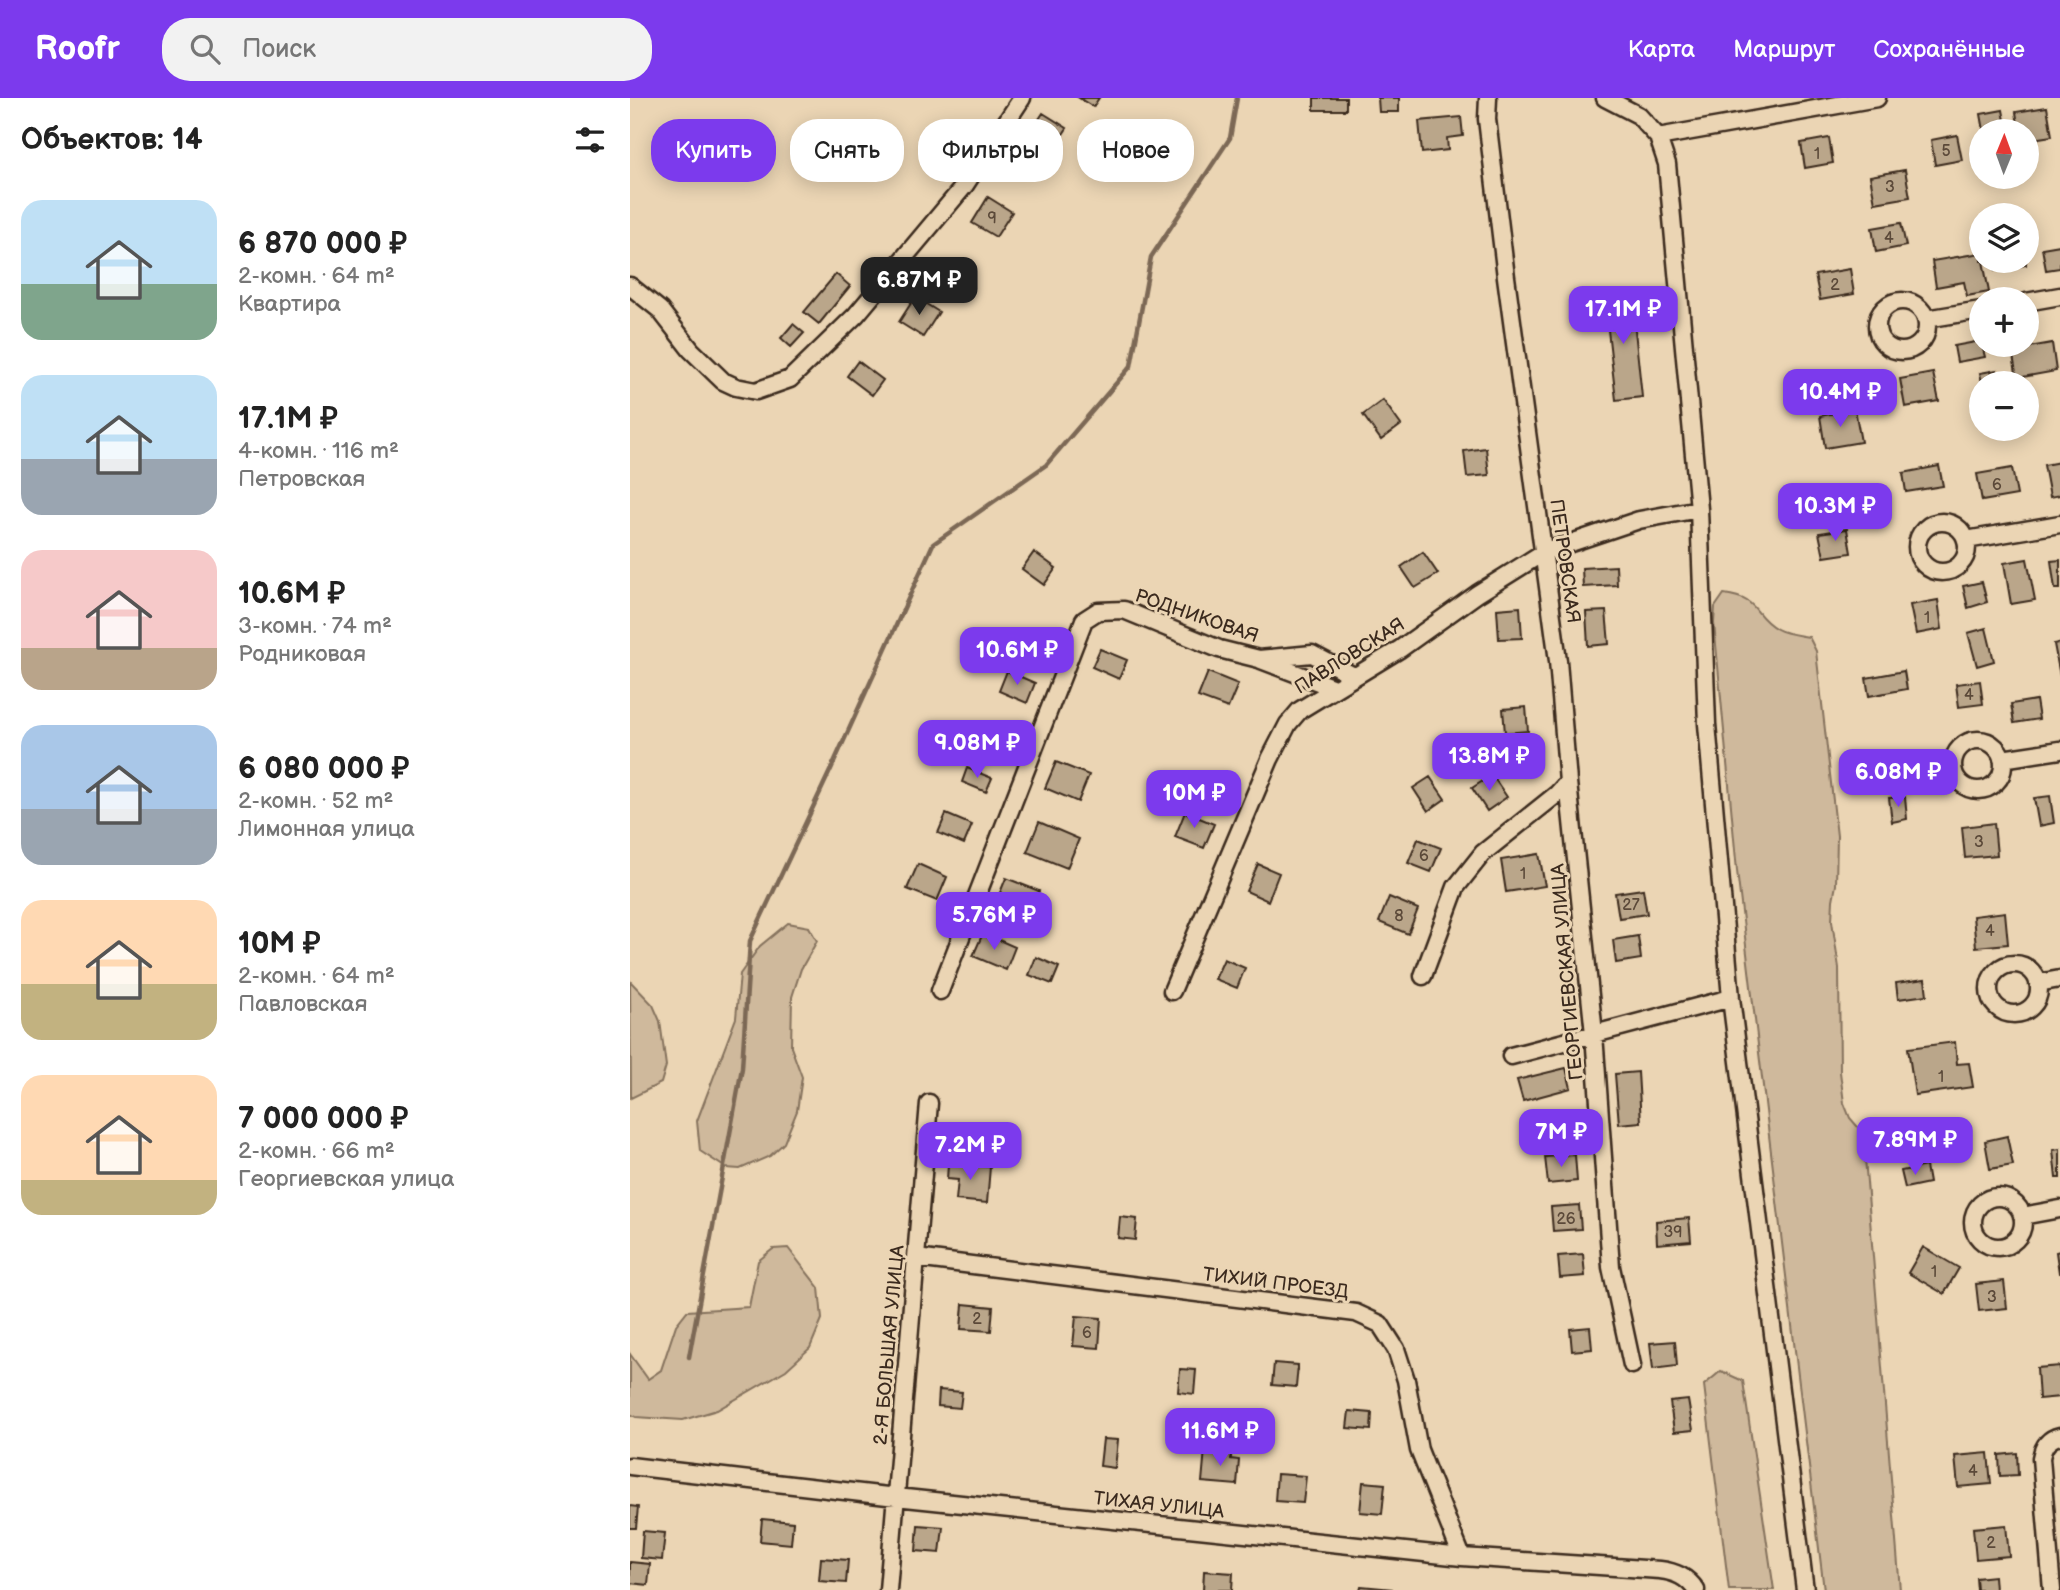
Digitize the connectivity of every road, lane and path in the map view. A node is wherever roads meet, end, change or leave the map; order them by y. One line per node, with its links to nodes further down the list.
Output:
1 (1021, 98): 6 (street)
2 (1488, 98): 14 (street, ПЕТРОВСКАЯ)
3 (1605, 98): 5 (street)
4 (1877, 98): 5 (street)
5 (1658, 137): 11 (street)
6 (630, 286)
7 (2060, 296): 8 (street)
8 (2039, 300)
9 (1969, 312): 10 (street)
10 (1926, 320)
11 (1699, 509): 14 (street, ПАВЛОВСКАЯ); 26 (street)
12 (2060, 524): 13 (street)
13 (1966, 540)
14 (1544, 552): 16 (street, ПАВЛОВСКАЯ); 20 (street, ПЕТРОВСКАЯ)
15 (1259, 659): 16 (street, РОДНИКОВАЯ); 17 (street); 24 (street, РОДНИКОВАЯ)
16 (1354, 676): 17 (street, ПАВЛОВСКАЯ)
17 (1334, 688): 25 (street, ПАВЛОВСКАЯ)
18 (2060, 750): 19 (street)
19 (2002, 759)
20 (1568, 782): 21 (street); 27 (street, ГЕОРГИЕВСКАЯ УЛИЦА)
21 (1423, 976)
22 (2060, 979): 23 (street)
23 (2038, 982)
24 (940, 991)
25 (1172, 991)
26 (1731, 998): 27 (street); 40 (street)
27 (1594, 1034): 28 (street); 33 (street, ГЕОРГИЕВСКАЯ УЛИЦА)
28 (1511, 1056)
29 (929, 1103): 32 (street, 2-Я БОЛЬШАЯ УЛИЦА)
30 (2060, 1209): 31 (street)
31 (2022, 1216)
32 (916, 1258): 36 (street, 2-Я БОЛЬШАЯ УЛИЦА); 37 (street, ТИХИЙ ПРОЕЗД)
33 (1632, 1365)
34 (2060, 1436): 41 (street)
35 (630, 1466): 36 (street, ТИХАЯ УЛИЦА)
36 (896, 1497): 37 (street, ТИХАЯ УЛИЦА); 38 (street, 2-Я БОЛЬШАЯ УЛИЦА)
37 (1462, 1557): 39 (street, ТИХАЯ УЛИЦА)
38 (888, 1590)
39 (1696, 1590)
40 (1805, 1590)
41 (2052, 1590)

